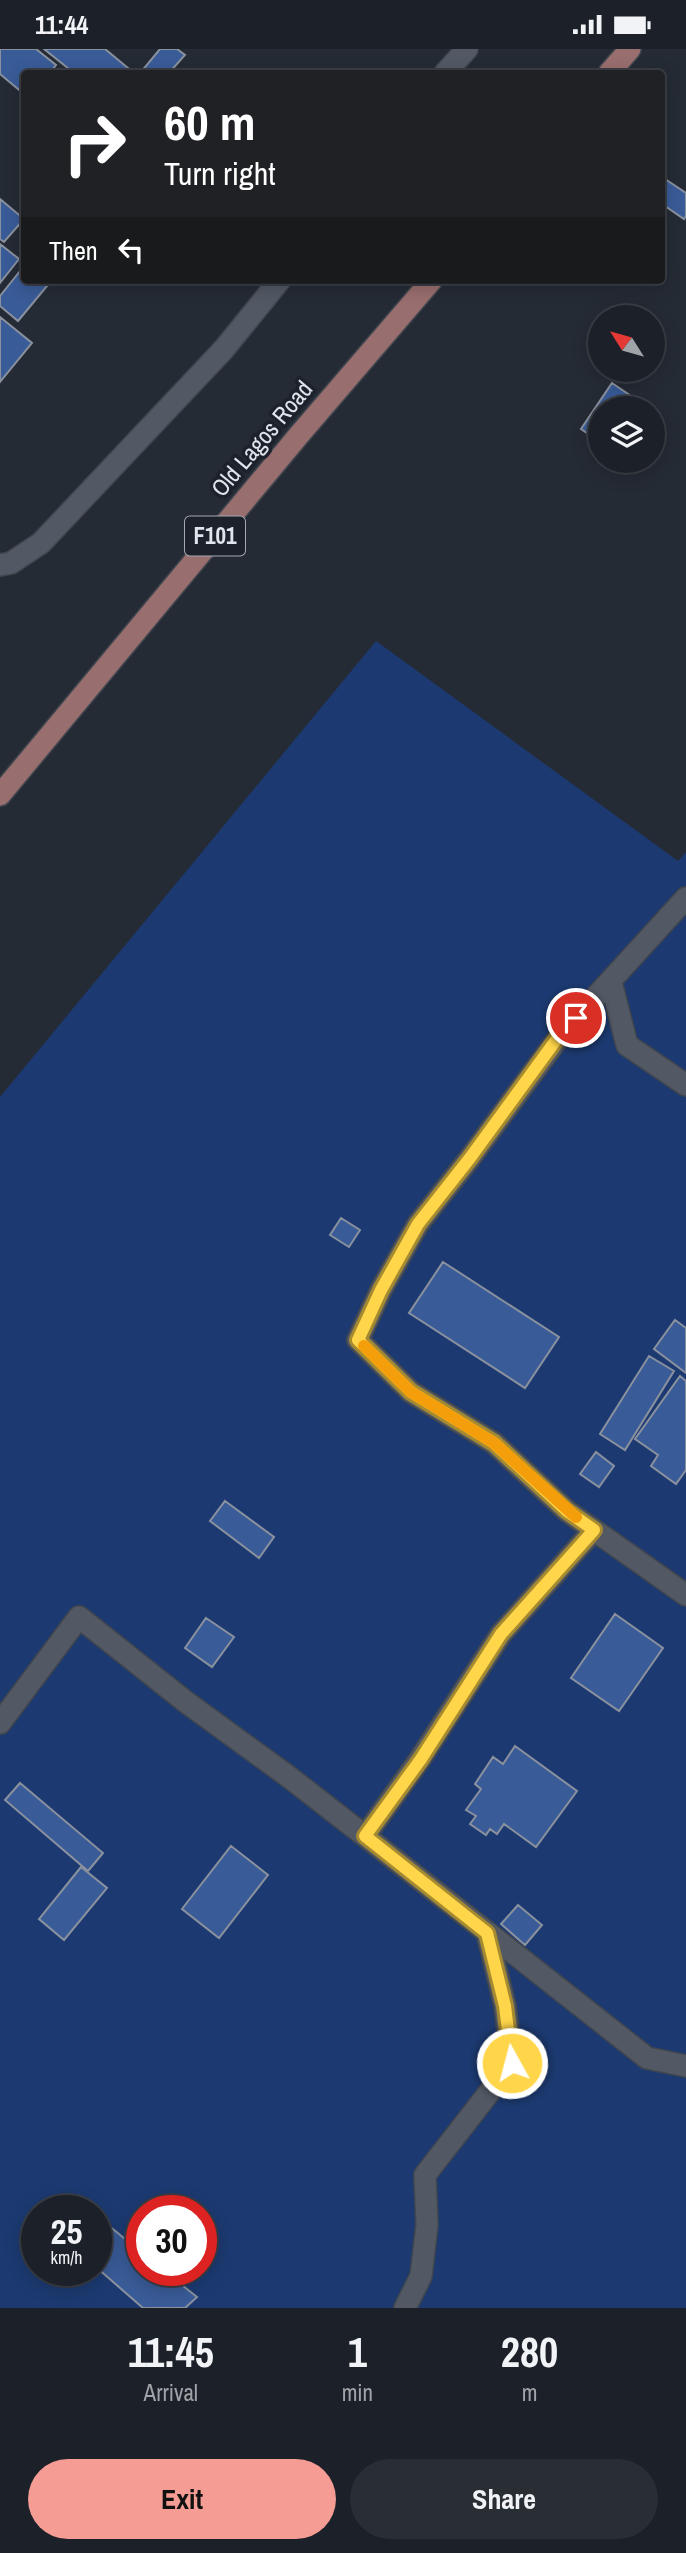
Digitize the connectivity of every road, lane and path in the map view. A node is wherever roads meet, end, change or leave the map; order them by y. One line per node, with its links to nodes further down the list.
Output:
1 (467, 49): 3 (street)
2 (629, 49): 4 (main road)
3 (447, 70)
4 (611, 70)
5 (277, 284): 7 (street)
6 (429, 284): 8 (main road, Old Lagos Road / F101)
7 (0, 565)
8 (0, 795)
9 (686, 898): 10 (street)
10 (611, 982): 11 (street); 12 (street)
11 (686, 1085)
12 (594, 1530): 13 (street); 15 (street)
13 (686, 1595)
14 (0, 1723): 15 (street)
15 (365, 1836): 16 (street)
16 (487, 1933): 17 (street); 18 (street)
17 (686, 2066)
18 (405, 2308)

